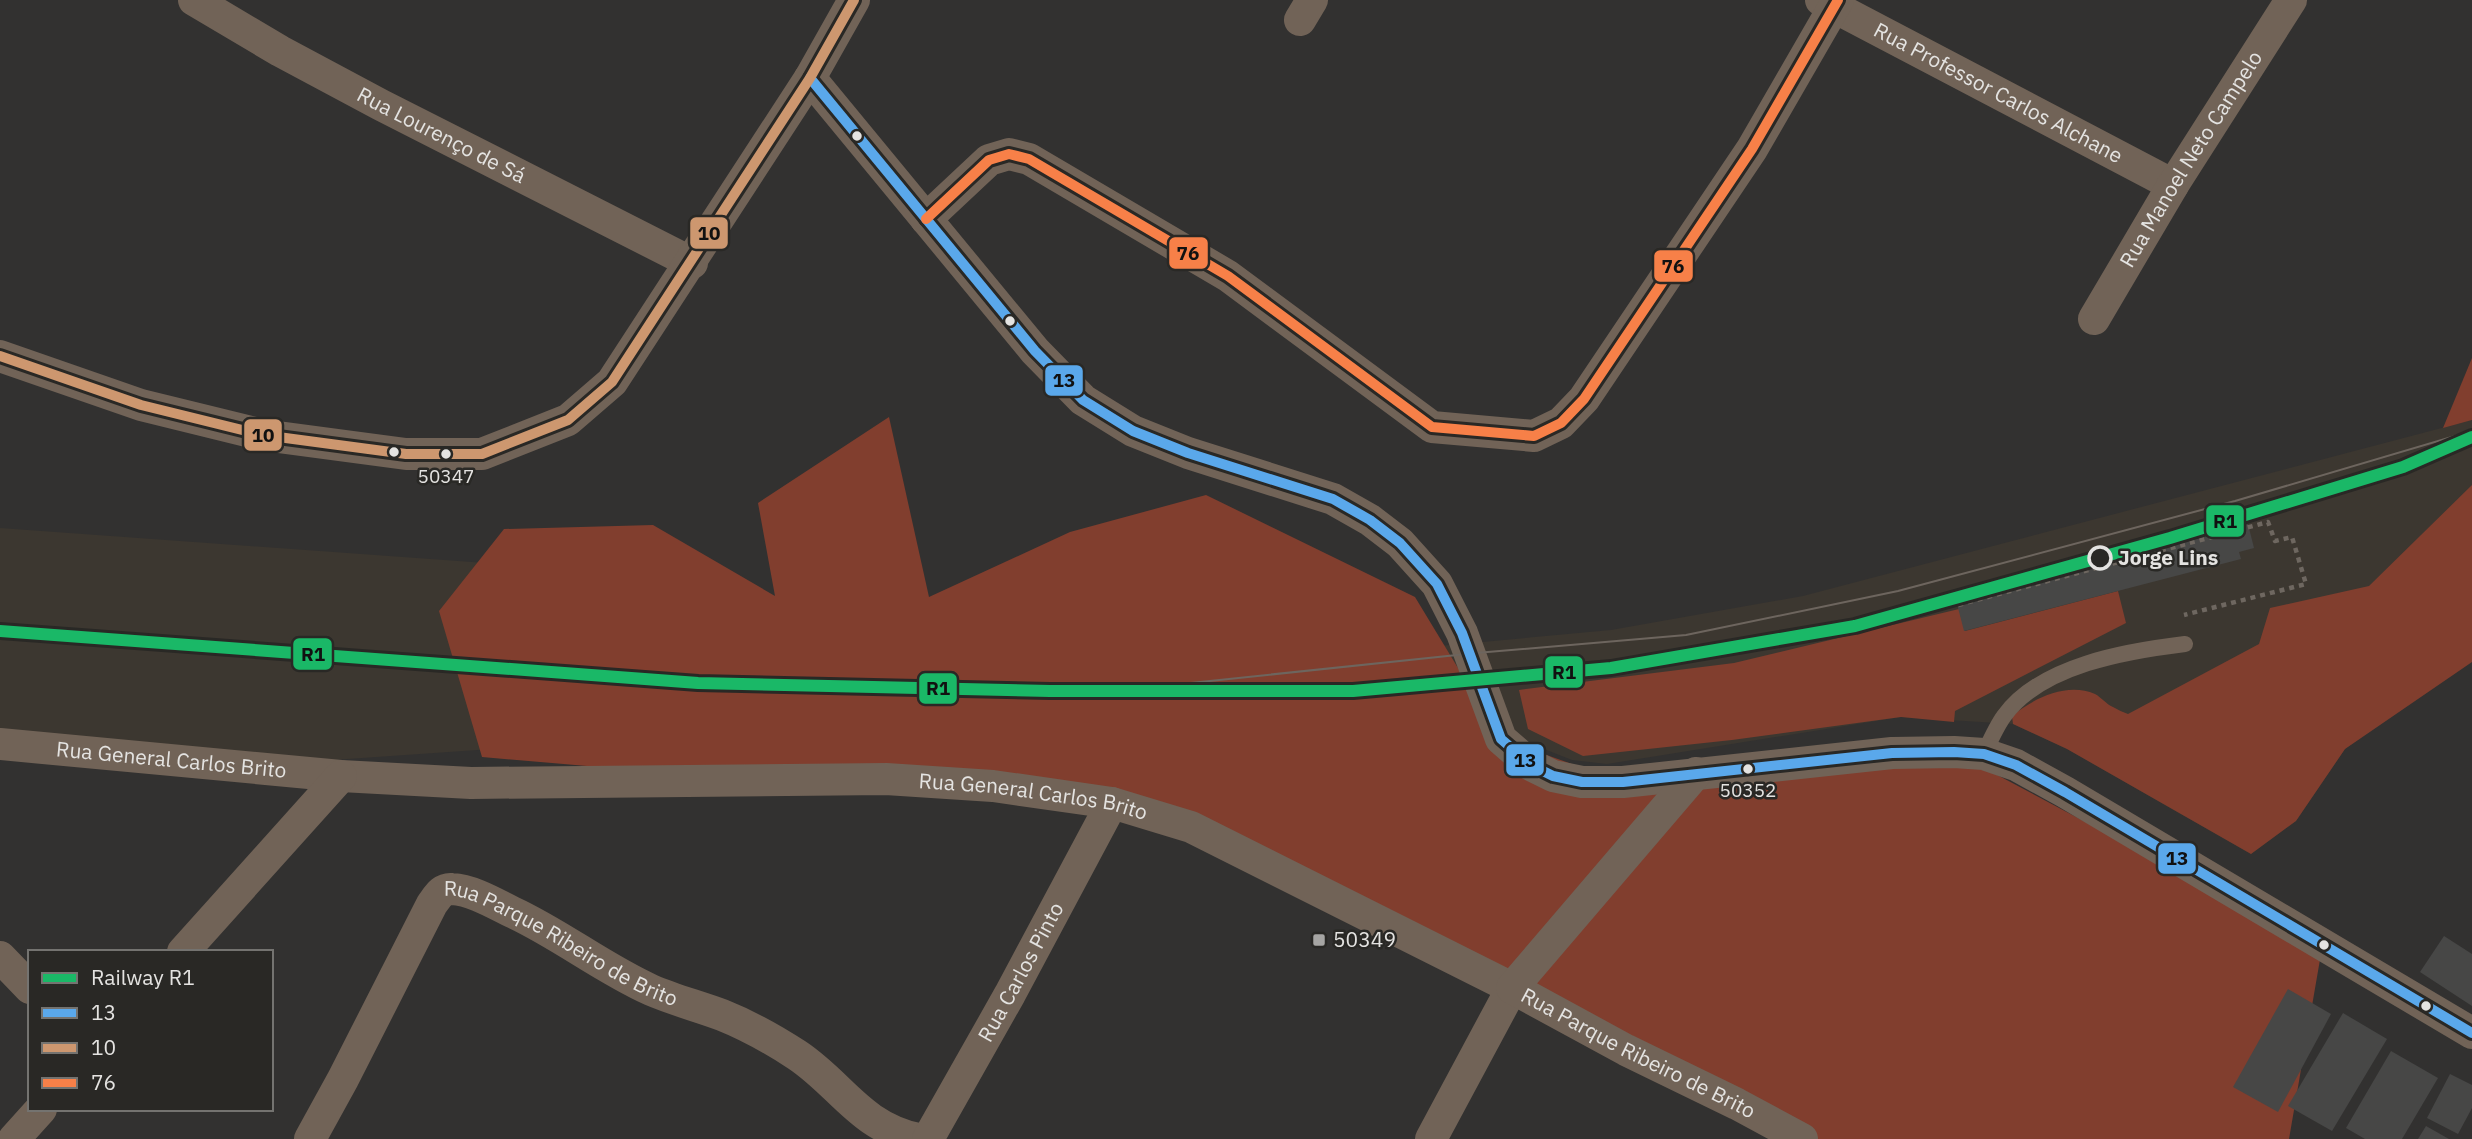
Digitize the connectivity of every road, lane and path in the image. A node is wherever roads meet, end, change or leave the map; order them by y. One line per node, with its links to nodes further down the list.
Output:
1 (194, 0): 8 (street, Rua Lourenço de Sá)
2 (853, 0): 5 (street)
3 (2291, 0): 6 (street, Rua Manoel Neto Campelo)
4 (1831, 3): 6 (street, Rua Professor Carlos Alchane); 7 (street)
5 (810, 78): 7 (street); 8 (street)
6 (2173, 185): 9 (street, Rua Manoel Neto Campelo)
7 (926, 219): 16 (street)
8 (692, 263): 10 (street)
9 (2094, 319)
10 (0, 356)
11 (2293, 589): 12 (path)
12 (1958, 605)
13 (2185, 644): 15 (lane)
14 (0, 744): 17 (street, Rua General Carlos Brito)
15 (1984, 754): 16 (street); 23 (street)
16 (1696, 773): 22 (street)
17 (341, 776): 18 (street, Rua General Carlos Brito); 19 (street)
18 (1112, 803): 22 (street, Rua General Carlos Brito); 28 (street, Rua Carlos Pinto)
19 (185, 950)
20 (0, 957): 21 (street)
21 (28, 986)
22 (1512, 988): 29 (street); 30 (street, Rua Parque Ribeiro de Brito)
23 (2472, 1033)
24 (39, 1111): 25 (street)
25 (14, 1139)
26 (310, 1139): 27 (street, Rua Parque Ribeiro de Brito)
27 (918, 1139)
28 (928, 1139)
29 (1431, 1139)
30 (1802, 1139)

